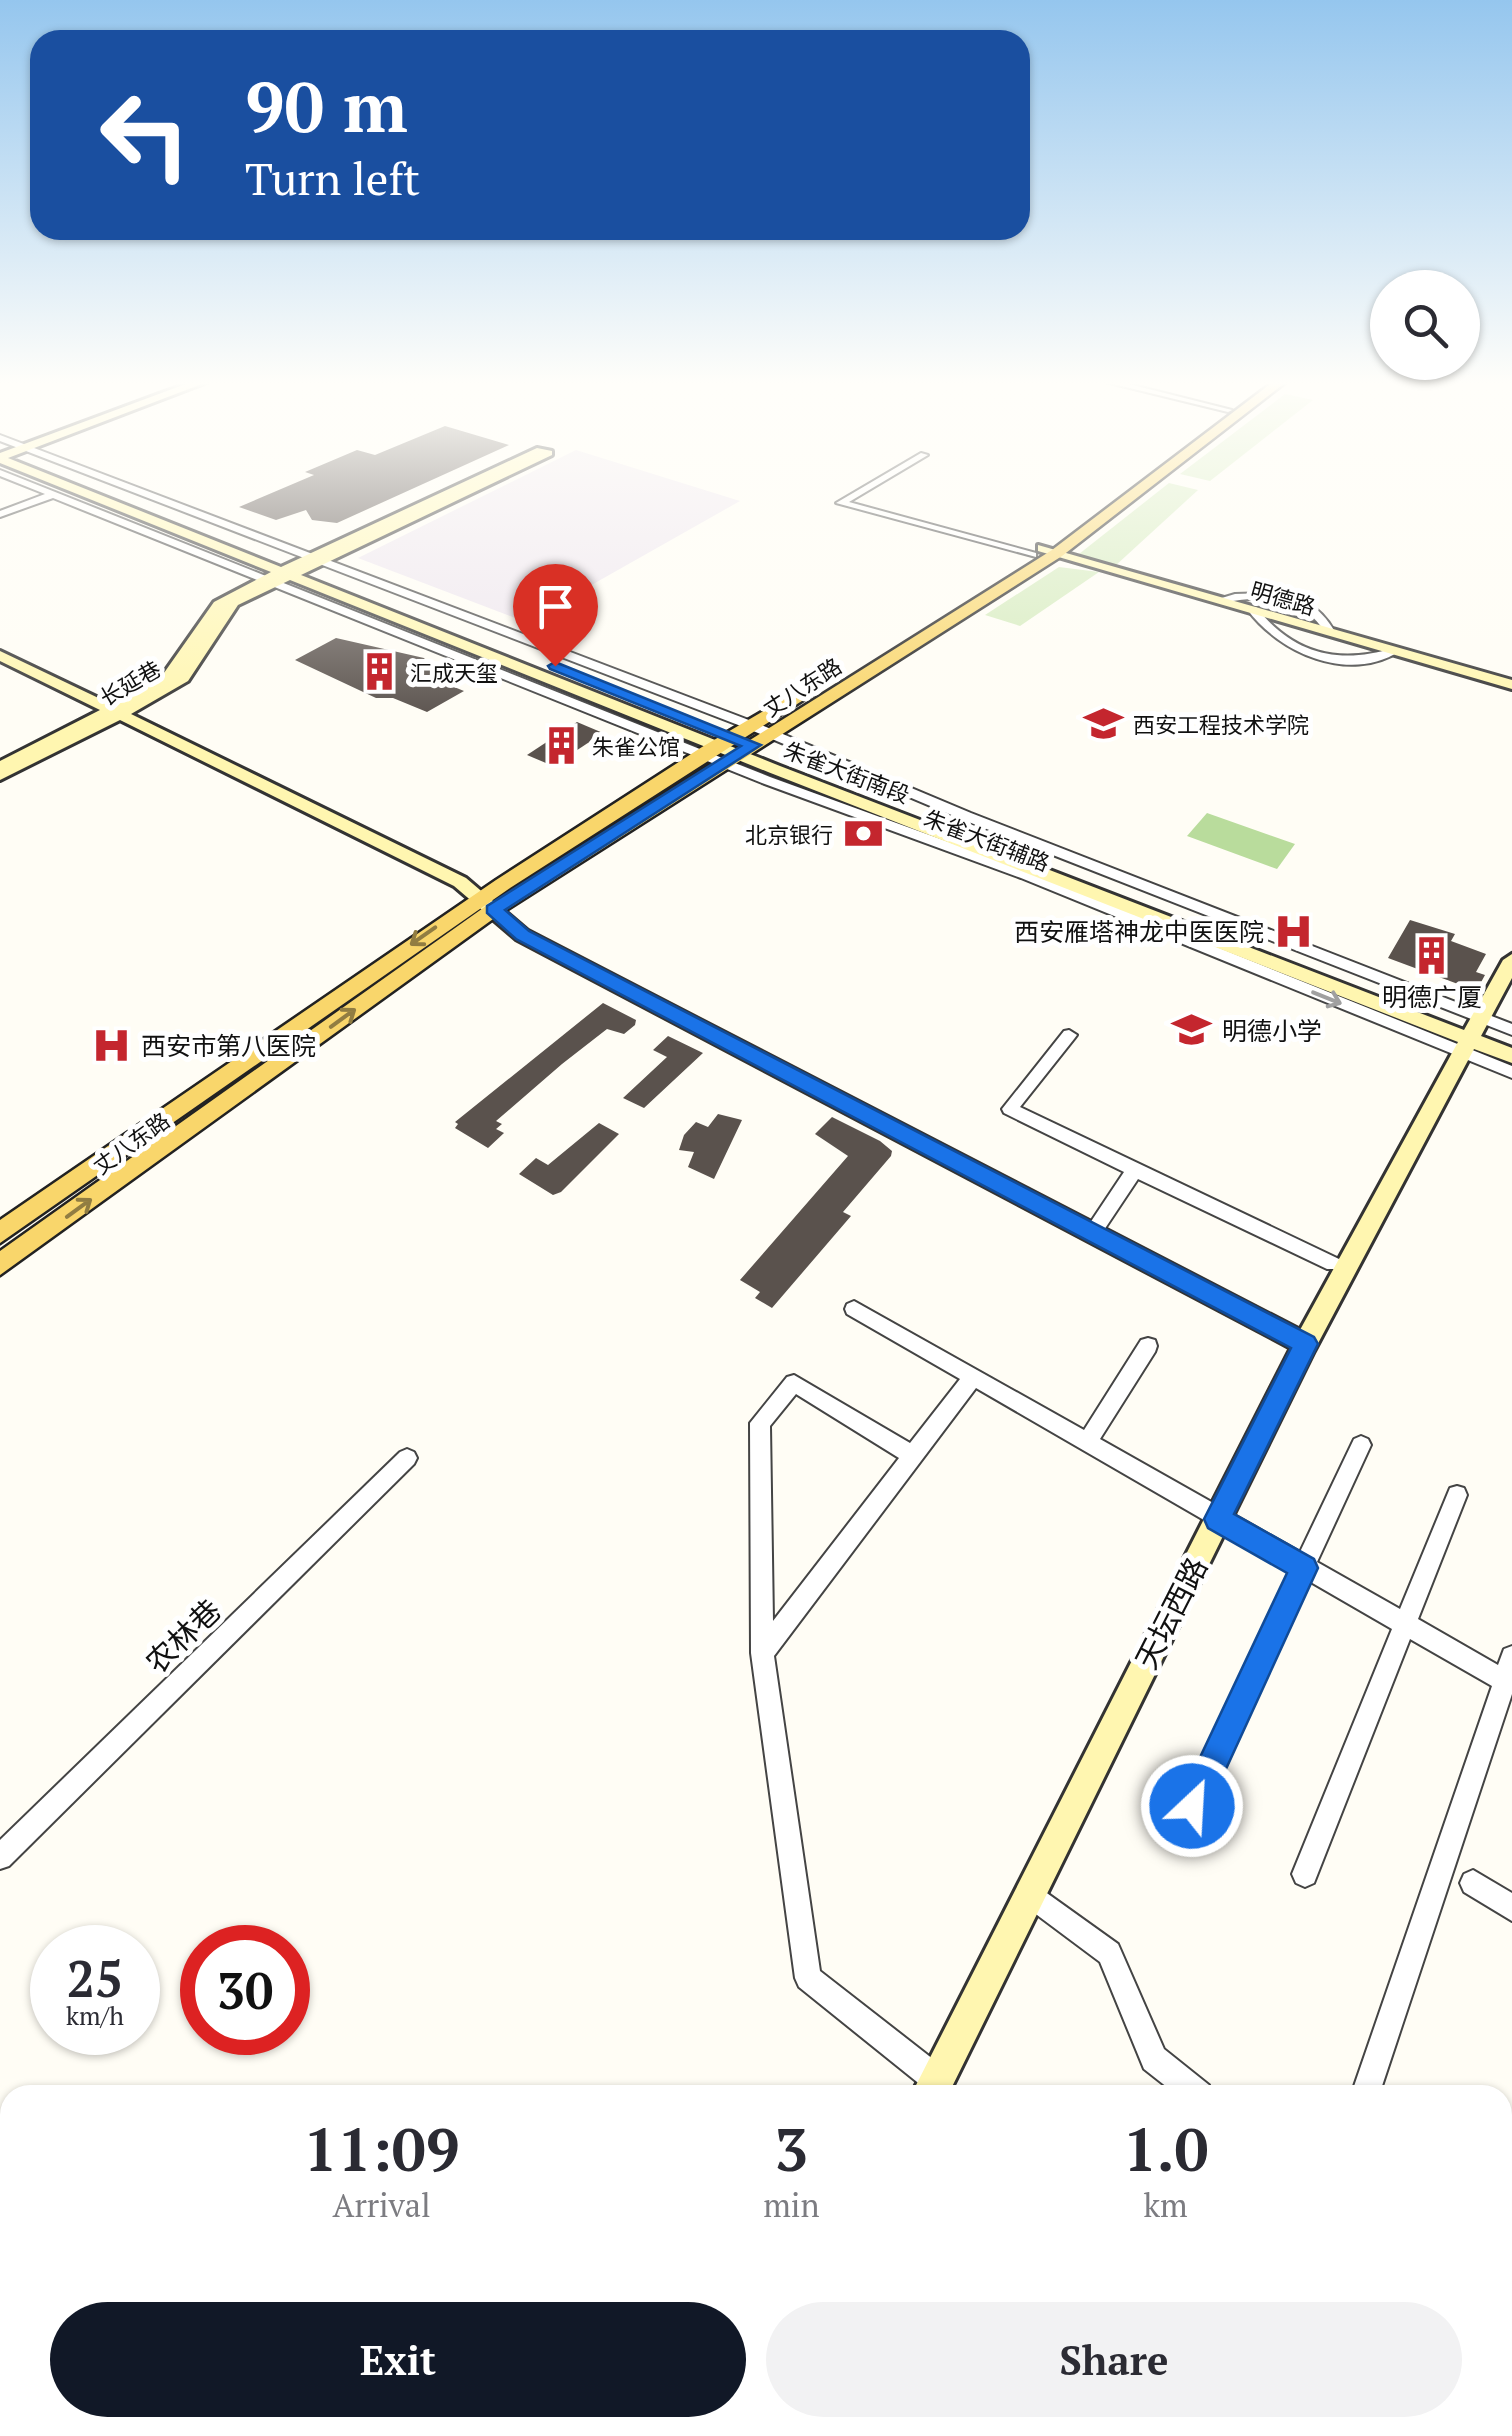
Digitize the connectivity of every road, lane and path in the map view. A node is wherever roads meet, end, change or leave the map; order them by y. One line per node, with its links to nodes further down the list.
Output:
1 (49, 496): 10 (street)
2 (59, 496): 12 (street, 朱雀大街辅路)
3 (115, 496): 12 (street, 朱雀大街南段)
4 (115, 496): 12 (street, 朱雀大街辅路)
5 (446, 496): 12 (street)
6 (453, 496): 12 (street)
7 (854, 496): 11 (street)
8 (1117, 496): 11 (main road, 丈八东路)
9 (1123, 496): 11 (main road, 丈八东路)
10 (0, 514)
11 (1044, 552): 13 (street, 明德路); 20 (main road, 丈八东路); 21 (main road, 丈八东路)
12 (293, 569): 19 (street, 长延巷); 20 (street, 朱雀大街辅路); 22 (street, 朱雀大街南段)
13 (1220, 600): 14 (street, 明德路); 15 (street)
14 (1252, 609): 15 (street, 明德路); 16 (street)
15 (1330, 632): 16 (street, 明德路)
16 (1394, 651): 18 (street, 明德路)
17 (0, 655): 19 (street)
18 (1512, 685)
19 (118, 713): 24 (street, 长延巷); 25 (street, 长延巷); 26 (street)
20 (750, 724): 21 (street, 朱雀大街辅路); 22 (main road, 丈八东路)
21 (770, 734): 23 (main road, 丈八东路); 29 (street, 朱雀大街辅路)
22 (715, 744): 23 (street, 朱雀大街南段); 26 (main road, 丈八东路)
23 (740, 754): 26 (main road, 丈八东路); 29 (street, 朱雀大街南段)
24 (0, 768)
25 (0, 776)
26 (485, 904): 35 (main road, 丈八东路, one-way to 35); 36 (street); 38 (main road, 丈八东路, one-way to 26)
27 (1512, 960): 29 (street, 天坛西路)
28 (1512, 1030): 29 (street, 朱雀大街辅路)
29 (1471, 1034): 31 (street, 朱雀大街南段); 32 (street, 朱雀大街南段); 33 (street, 朱雀大街辅路); 40 (street, 天坛西路)
30 (1069, 1035): 34 (street)
31 (1512, 1043)
32 (1512, 1056)
33 (1512, 1072)
34 (1134, 1170): 36 (street); 37 (street)
35 (0, 1233)
36 (1092, 1234): 40 (street)
37 (1333, 1264)
38 (0, 1266)
39 (854, 1309): 42 (street)
40 (1306, 1344): 48 (street, 天坛西路)
41 (1148, 1346): 43 (street)
42 (972, 1377): 43 (street); 45 (street)
43 (1087, 1443): 48 (street)
44 (1361, 1445): 49 (street)
45 (913, 1456): 51 (street); 51 (street)
46 (407, 1458): 54 (street, 农林巷)
47 (1457, 1495): 50 (street)
48 (1218, 1519): 49 (street); 57 (street, 天坛西路)
49 (1304, 1568): 50 (street); 53 (street)
50 (1406, 1626): 52 (street); 55 (street)
51 (762, 1653): 59 (street)
52 (1508, 1669): 62 (street)
53 (1192, 1806)
54 (0, 1857)
55 (1305, 1874)
56 (1473, 1883): 58 (street)
57 (1030, 1894): 60 (street, 天坛西路); 61 (street)
58 (1512, 1908)
59 (930, 2085)
60 (934, 2085)
61 (1186, 2085)
62 (1369, 2085)

